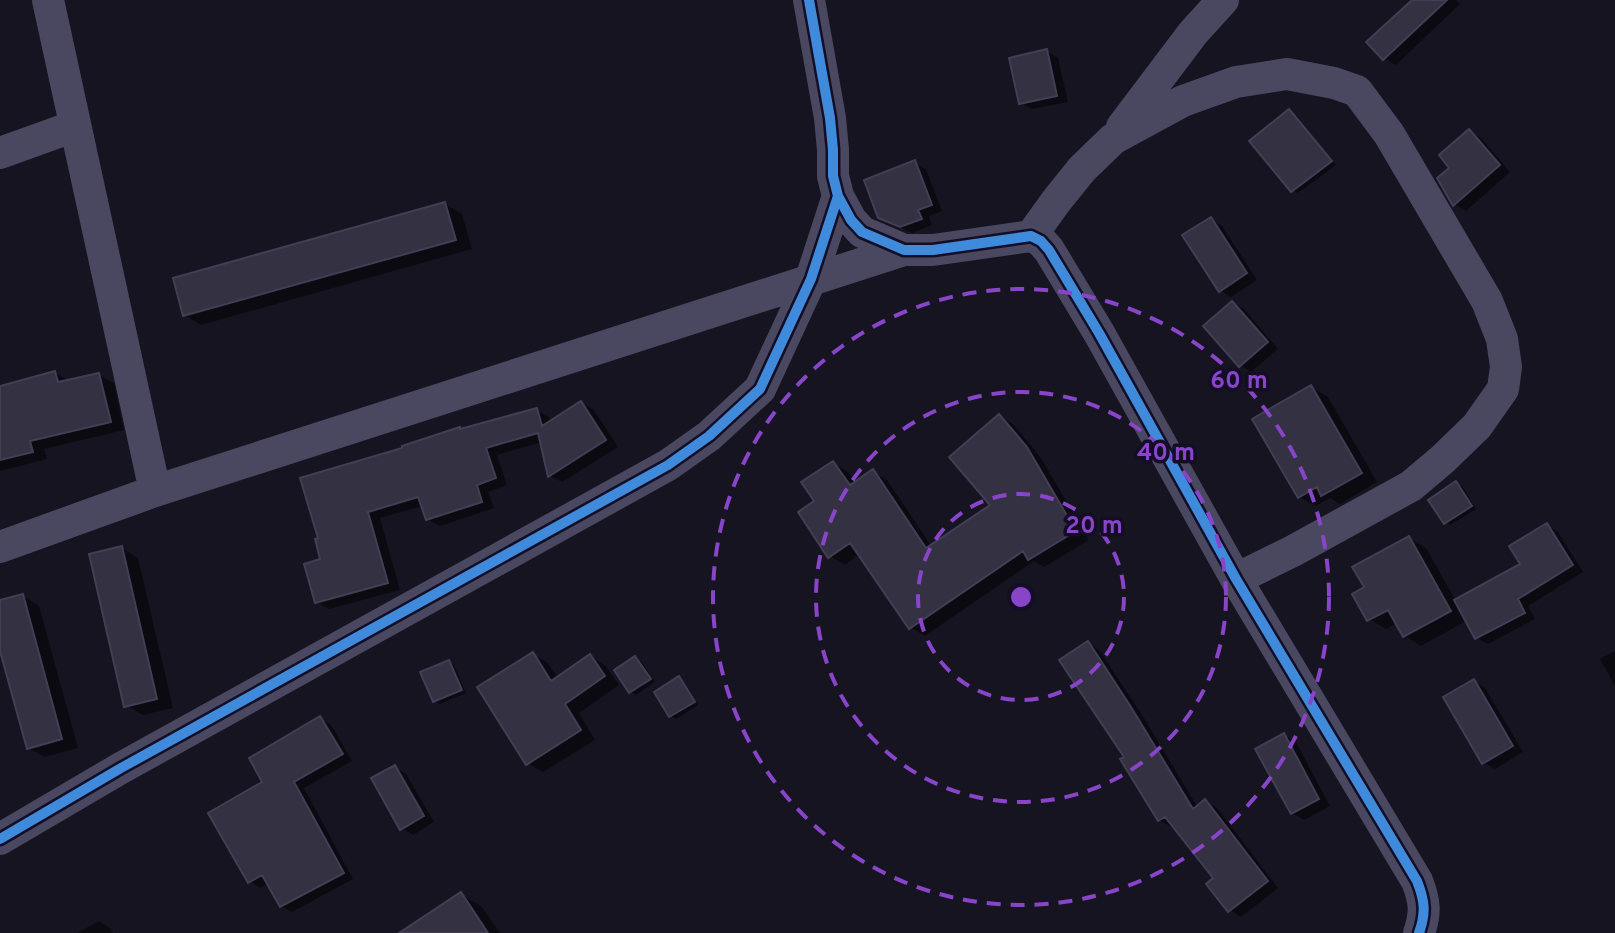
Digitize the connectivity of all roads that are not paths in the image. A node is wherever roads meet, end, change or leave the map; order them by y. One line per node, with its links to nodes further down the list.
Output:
1 (48, 0): 4 (street)
2 (809, 0): 7 (street)
3 (1223, 0): 5 (street)
4 (75, 126): 6 (street); 11 (street)
5 (1113, 139): 8 (street); 13 (street)
6 (0, 153)
7 (838, 196): 9 (street); 10 (street)
8 (1031, 236): 9 (street); 13 (street)
9 (904, 250): 10 (street)
10 (811, 279): 11 (street); 14 (street)
11 (155, 491): 12 (street)
12 (0, 547)
13 (1236, 579): 15 (street)
14 (0, 839)
15 (1419, 933)

